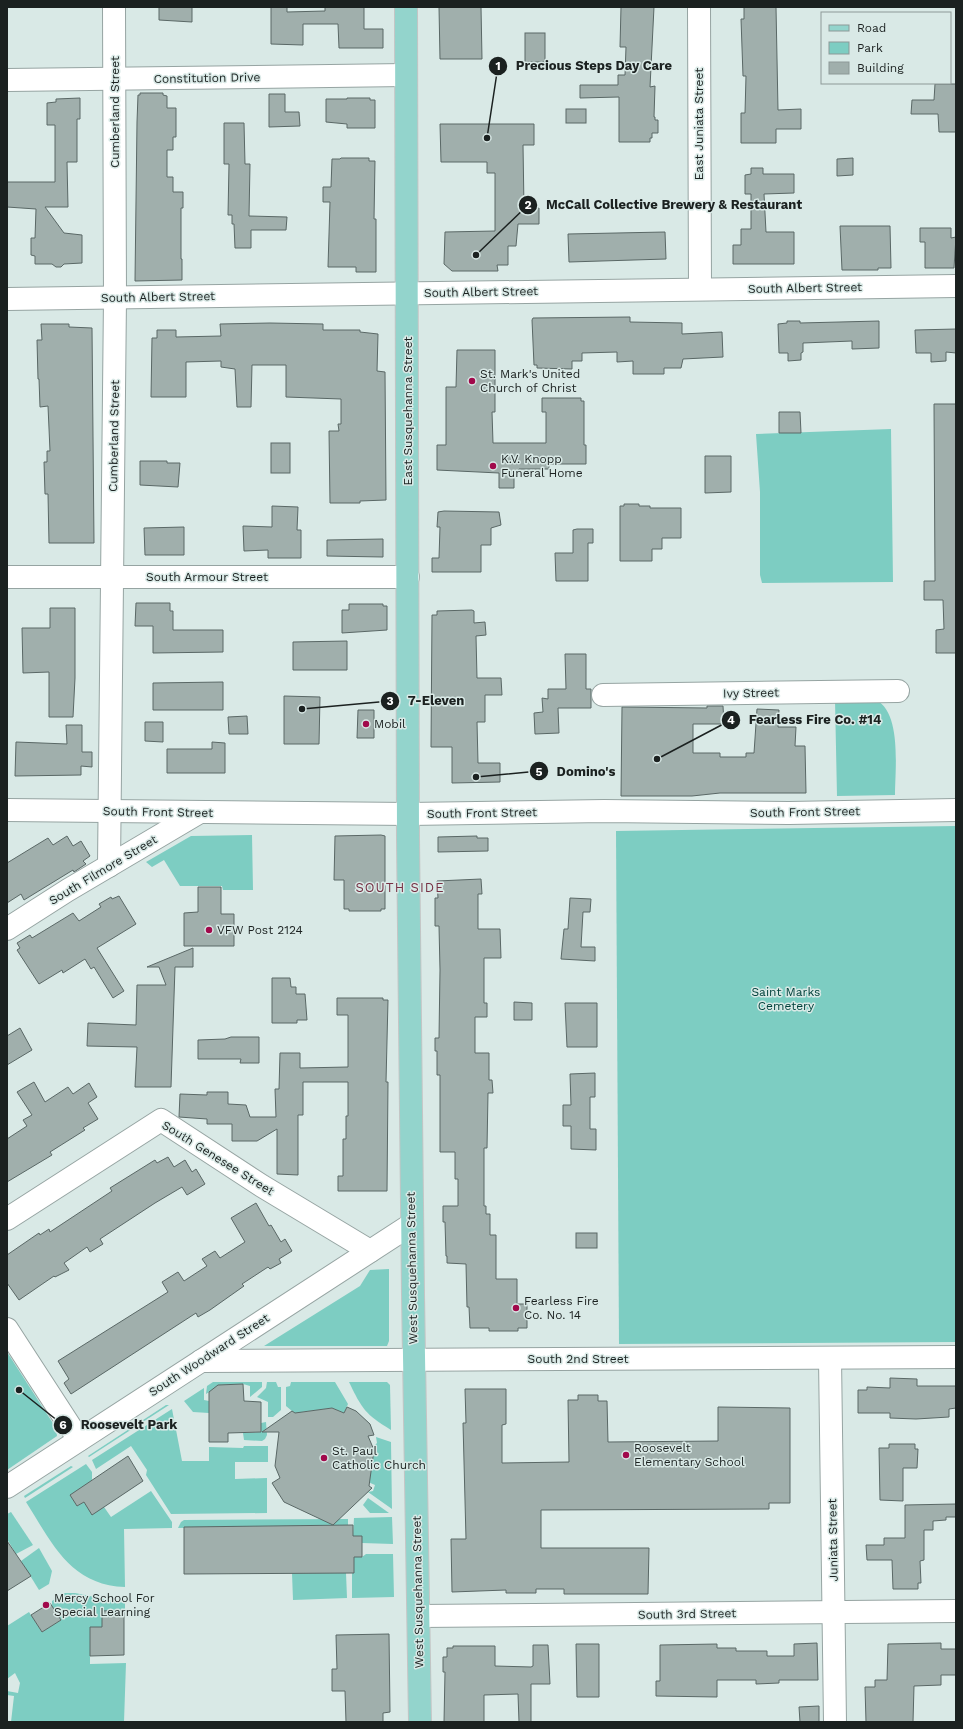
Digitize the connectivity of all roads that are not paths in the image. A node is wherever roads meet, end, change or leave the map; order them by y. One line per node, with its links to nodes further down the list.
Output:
1 (114, 7): 6 (street, Cumberland Street)
2 (406, 7): 4 (main road, East Susquehanna Street)
3 (699, 7): 8 (street, East Juniata Street)
4 (406, 75): 6 (street, Constitution Drive); 9 (main road, East Susquehanna Street)
5 (7, 80): 6 (street, Constitution Drive)
6 (114, 80): 10 (street, Cumberland Street)
7 (956, 286): 8 (street, South Albert Street)
8 (700, 289): 9 (street, South Albert Street)
9 (407, 294): 10 (street, South Albert Street); 14 (main road, East Susquehanna Street)
10 (115, 298): 11 (street, South Albert Street); 12 (street, Cumberland Street)
11 (7, 299)
12 (112, 576): 13 (street, South Armour Street); 14 (street, South Armour Street); 19 (street, Cumberland Street)
13 (7, 577)
14 (408, 577): 21 (main road, East Susquehanna Street)
15 (898, 691): 16 (street, Ivy Street)
16 (603, 695)
17 (7, 810): 19 (street, South Front Street)
18 (956, 810): 21 (street, South Front Street)
19 (110, 811): 20 (street, South Front Street); 22 (street, Cumberland Street)
20 (200, 812): 21 (street, South Front Street); 22 (street, South Filmore Street)
21 (408, 814): 25 (main road, West Susquehanna Street)
22 (109, 866): 23 (street, South Filmore Street)
23 (7, 929)
24 (7, 1219): 26 (street, South Genesee Street)
25 (412, 1224): 26 (street, South Woodward Street); 30 (main road, West Susquehanna Street)
26 (370, 1251): 31 (street, South Woodward Street)
27 (7, 1330): 32 (street)
28 (956, 1357): 29 (street, South 2nd Street)
29 (830, 1358): 30 (street, South 2nd Street); 35 (street, Juniata Street)
30 (414, 1360): 31 (street, South 2nd Street); 36 (main road, West Susquehanna Street)
31 (201, 1361): 32 (street, South Woodward Street)
32 (79, 1440): 33 (street, South Woodward Street)
33 (7, 1487)
34 (956, 1611): 35 (street, South 3rd Street)
35 (834, 1612): 36 (street, South 3rd Street); 38 (street, Juniata Street)
36 (419, 1616): 37 (main road, West Susquehanna Street)
37 (420, 1722)
38 (835, 1722)

